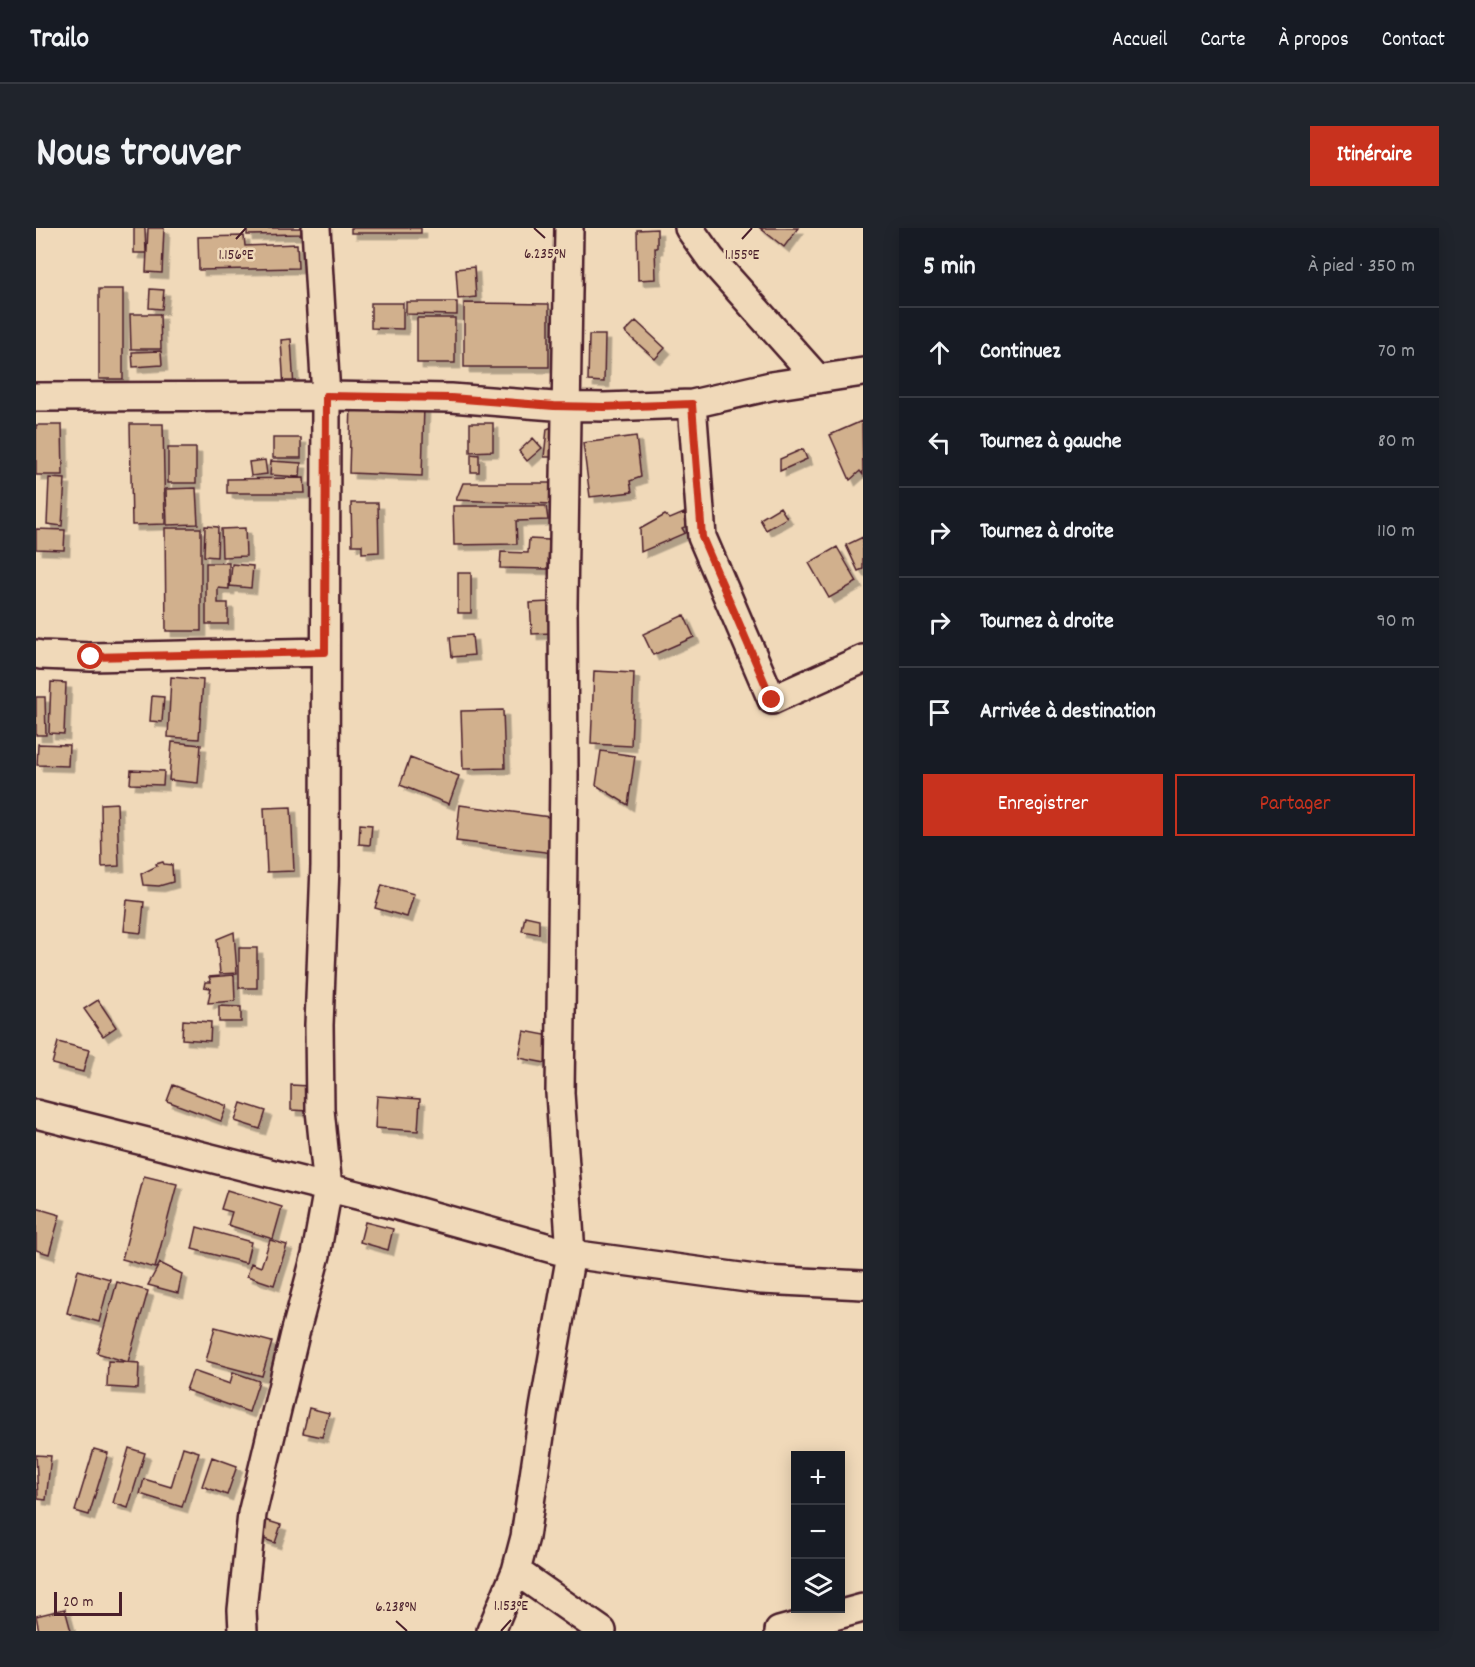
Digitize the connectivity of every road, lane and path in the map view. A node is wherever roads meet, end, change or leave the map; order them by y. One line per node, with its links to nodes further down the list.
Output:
1 (316, 228): 6 (street)
2 (569, 228): 9 (street)
3 (689, 228): 5 (street)
4 (863, 372): 5 (street)
5 (818, 380): 8 (street)
6 (326, 396): 7 (street); 9 (street); 10 (street)
7 (36, 397)
8 (692, 404): 9 (street); 12 (street)
9 (566, 406): 15 (street)
10 (325, 652): 11 (street); 14 (street)
11 (36, 654)
12 (863, 659)
13 (36, 1114): 14 (street)
14 (328, 1188): 15 (street); 19 (street)
15 (572, 1254): 16 (street); 17 (street)
16 (863, 1285)
17 (516, 1571): 20 (street); 21 (street)
18 (863, 1608): 22 (street)
19 (243, 1631)
20 (491, 1631)
21 (602, 1631)
22 (779, 1631)

